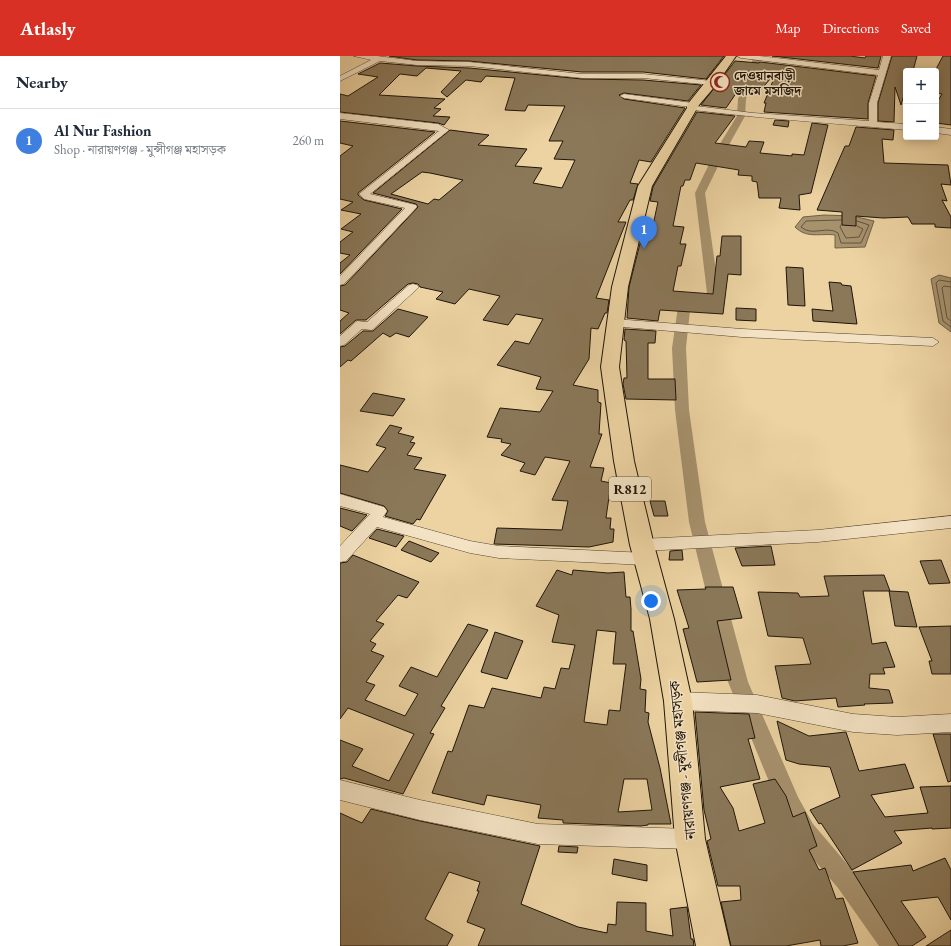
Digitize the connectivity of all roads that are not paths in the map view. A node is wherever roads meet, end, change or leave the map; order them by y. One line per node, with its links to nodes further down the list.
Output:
1 (358, 56): 4 (street)
2 (740, 56): 5 (street); 7 (main road, নারায়ণগঞ্জ - মুন্সীগঞ্জ মহাসড়ক / R812)
3 (887, 56): 5 (street)
4 (378, 59): 6 (street); 7 (street)
5 (881, 73): 11 (street)
6 (340, 79)
7 (712, 83): 9 (main road, নারায়ণগঞ্জ - মুন্সীগঞ্জ মহাসড়ক / R812)
8 (624, 96): 9 (street)
9 (693, 107): 11 (street); 17 (main road, নারায়ণগঞ্জ - মুন্সীগঞ্জ মহাসড়ক / R812)
10 (340, 116): 15 (street)
11 (873, 124): 12 (street)
12 (903, 127)
13 (939, 130): 14 (street)
14 (951, 132)
15 (340, 282)
16 (413, 287): 18 (street)
17 (616, 323): 19 (street); 23 (main road, নারায়ণগঞ্জ - মুন্সীগঞ্জ মহাসড়ক / R812)
18 (340, 342)
19 (933, 342)
20 (340, 500): 21 (street)
21 (374, 520): 23 (street); 24 (street)
22 (951, 522): 23 (street)
23 (644, 552): 25 (main road, নারায়ণগঞ্জ - মুন্সীগঞ্জ মহাসড়ক / R812)
24 (340, 556)
25 (678, 701): 26 (street); 28 (main road, নারায়ণগঞ্জ - মুন্সীগঞ্জ মহাসড়ক / R812)
26 (951, 723)
27 (340, 790): 28 (street)
28 (690, 839): 29 (main road, নারায়ণগঞ্জ - মুন্সীগঞ্জ মহাসড়ক / R812)
29 (713, 946)

